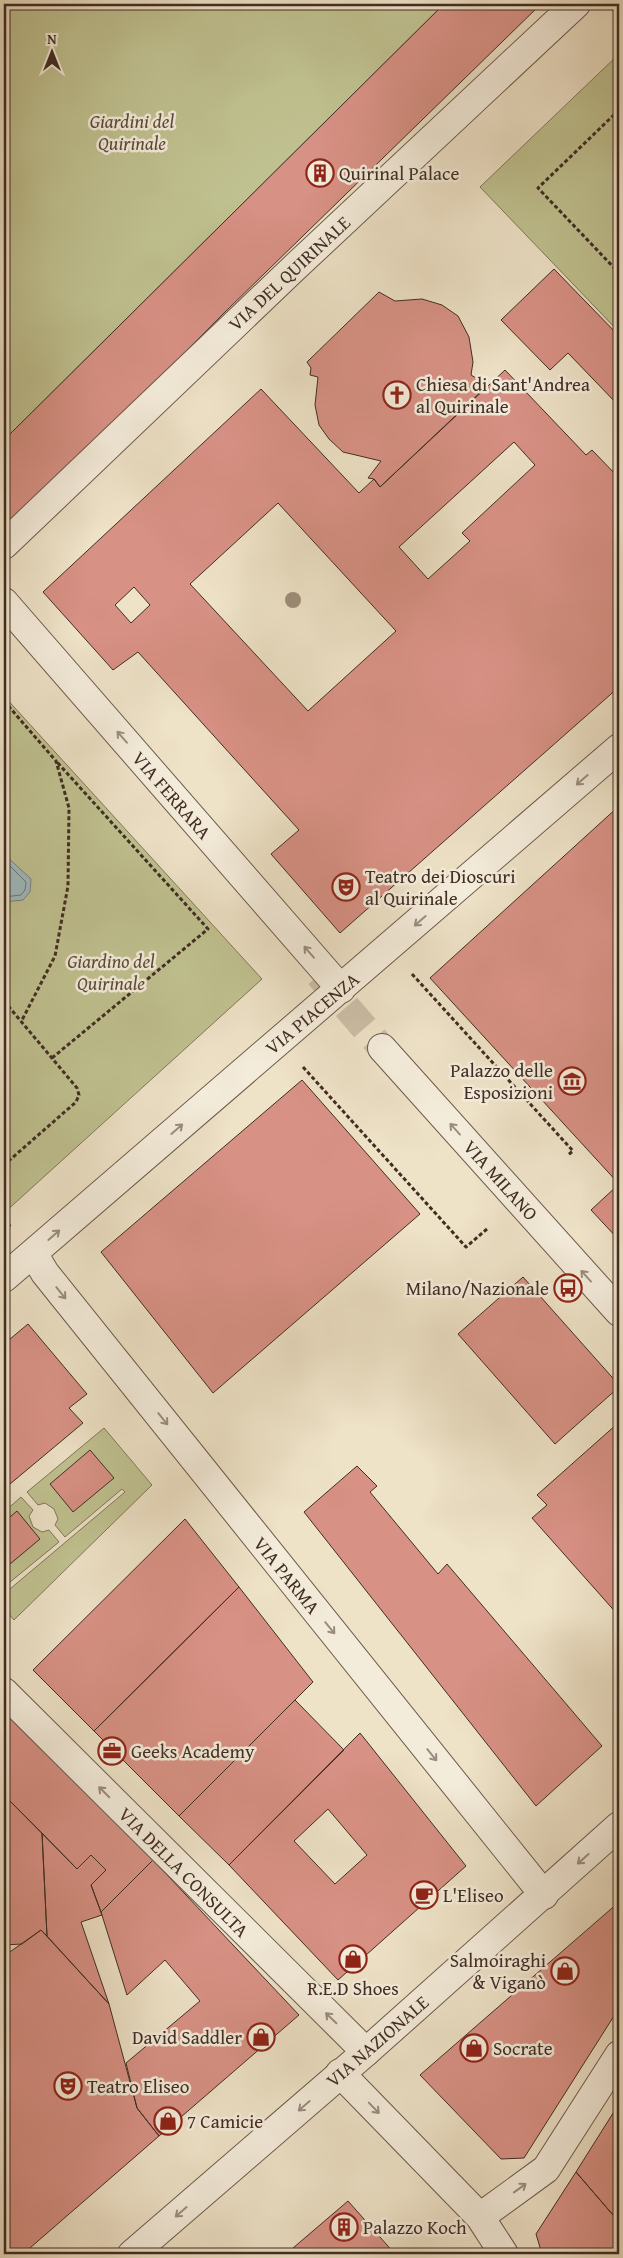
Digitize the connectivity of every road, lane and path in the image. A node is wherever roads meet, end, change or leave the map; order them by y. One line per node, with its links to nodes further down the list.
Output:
1 (576, 4): 8 (street, VIA DEL QUIRINALE)
2 (611, 7): 3 (path)
3 (619, 16)
4 (619, 110): 7 (path)
5 (619, 137): 6 (path)
6 (619, 182)
7 (619, 273)
8 (4, 544)
9 (4, 602): 14 (street, VIA FERRARA, one-way to 9)
10 (4, 701): 12 (path)
11 (619, 748): 14 (street, VIA PIACENZA, one-way to 14)
12 (56, 761): 16 (path); 18 (path)
13 (412, 974): 20 (path)
14 (341, 989): 23 (street, VIA PIACENZA, one-way to 14)
15 (4, 1001): 16 (path)
16 (21, 1022): 18 (path)
17 (382, 1048): 25 (street, VIA MILANO, one-way to 17)
18 (52, 1058): 21 (path)
19 (303, 1067): 22 (path)
20 (568, 1155)
21 (4, 1165)
22 (487, 1228)
23 (32, 1253): 24 (street, VIA PIACENZA); 28 (street, VIA PARMA, one-way to 28)
24 (4, 1278)
25 (619, 1312)
26 (4, 1692): 29 (street, VIA DELLA CONSULTA, one-way to 26)
27 (619, 1826): 28 (street, VIA NAZIONALE, one-way to 28)
28 (544, 1894): 29 (street, VIA NAZIONALE)
29 (366, 2052): 31 (street, VIA NAZIONALE)
30 (619, 2055): 32 (street, one-way to 30)
31 (340, 2073): 32 (street, one-way to 32); 33 (street, VIA NAZIONALE, one-way to 33)
32 (480, 2217): 34 (street)
33 (132, 2254)
34 (504, 2254)

